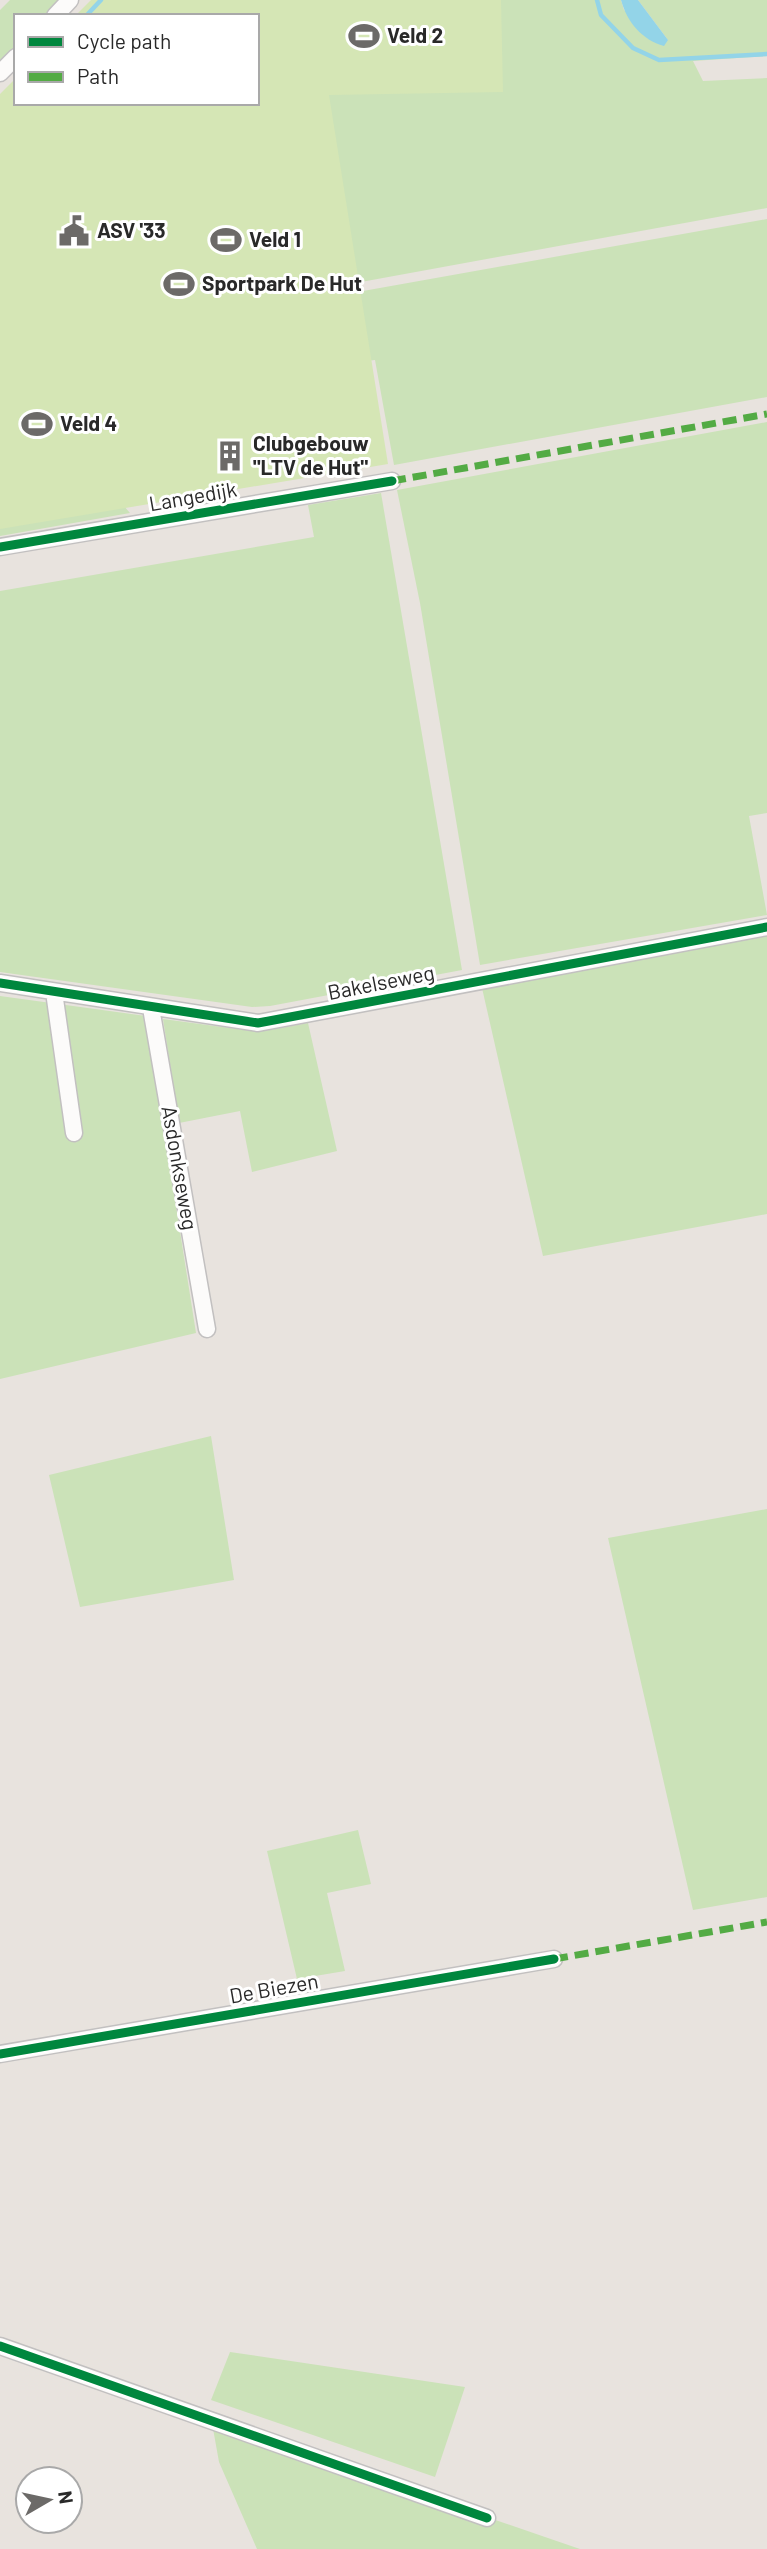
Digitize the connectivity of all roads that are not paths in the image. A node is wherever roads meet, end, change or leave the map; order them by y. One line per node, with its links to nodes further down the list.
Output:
1 (70, 0): 2 (street)
2 (57, 14)
3 (14, 59): 4 (street)
4 (0, 72)
5 (392, 481): 6 (street, Langedijk)
6 (0, 547)
7 (767, 927): 10 (street, Bakelseweg)
8 (0, 983): 9 (street, Bakelseweg)
9 (54, 992): 10 (street, Bakelseweg); 11 (street)
10 (151, 1008): 12 (street, Asdonkseweg)
11 (74, 1133)
12 (208, 1329)
13 (554, 1959): 14 (street, De Biezen)
14 (0, 2054)
15 (0, 2346): 16 (street)
16 (487, 2518)

